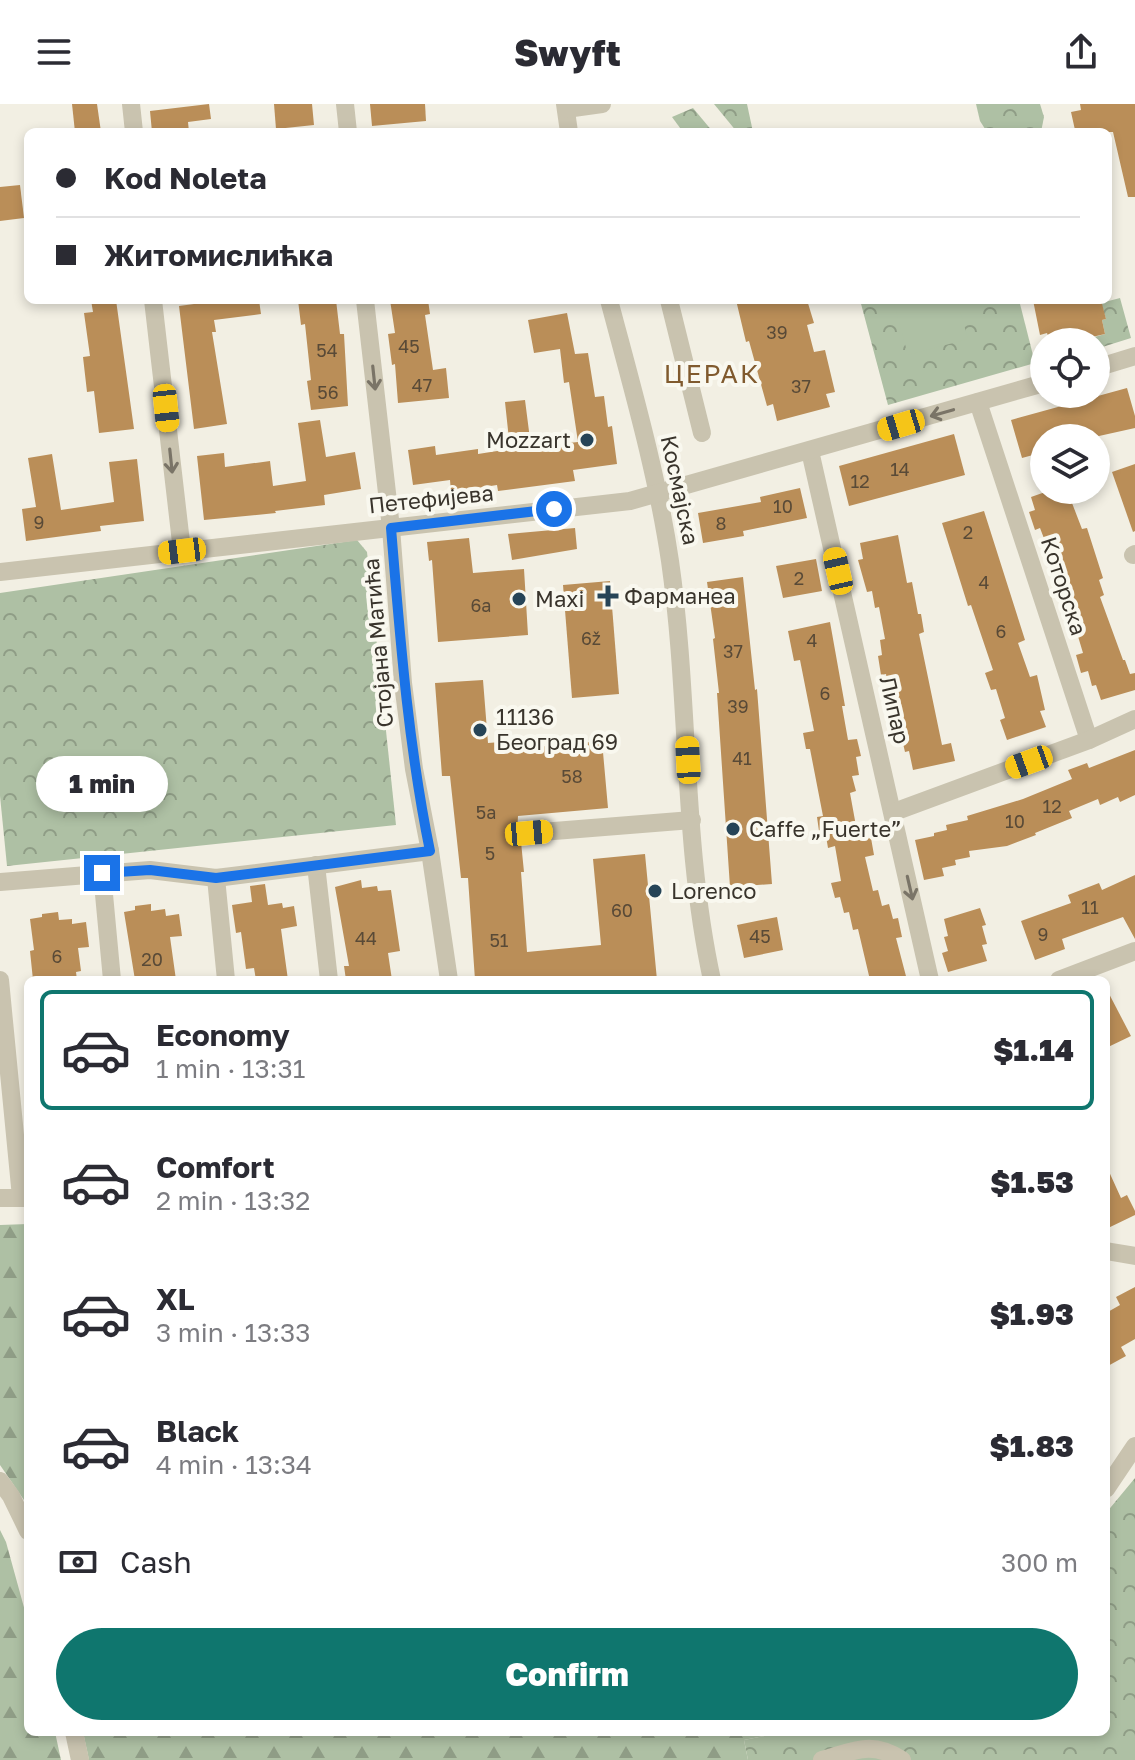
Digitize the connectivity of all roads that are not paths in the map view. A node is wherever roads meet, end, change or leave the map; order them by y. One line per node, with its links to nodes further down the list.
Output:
1 (131, 104): 5 (street)
2 (345, 104): 6 (street)
3 (602, 104): 4 (street)
4 (566, 106): 7 (street)
5 (134, 128)
6 (348, 128)
7 (569, 128)
8 (153, 304): 20 (street, one-way to 20)
9 (365, 304): 19 (street, Стојана Матића, one-way to 19)
10 (610, 304): 18 (street, Космајска)
11 (670, 304): 16 (street)
12 (1135, 356): 13 (street)
13 (1110, 364)
14 (1030, 387): 15 (street, Петефијева)
15 (978, 402): 17 (street, Петефијева, one-way to 17); 23 (street, Которска)
16 (702, 433)
17 (810, 451): 18 (street, Петефијева); 24 (street, Липар)
18 (658, 495): 19 (street, Петефијева); 25 (street, Космајска)
19 (391, 528): 20 (street, Петефијева); 27 (street, Стојана Матића)
20 (182, 551): 21 (street, Петефијева)
21 (0, 572)
22 (1135, 719): 23 (street)
23 (1089, 740): 24 (street)
24 (894, 812): 38 (street, Липар, one-way to 38)
25 (692, 820): 26 (street); 37 (street, Космајска)
26 (529, 833)
27 (430, 851): 28 (street); 36 (street, Стојана Матића)
28 (316, 865): 30 (street); 35 (street)
29 (102, 873): 30 (street); 31 (street); 33 (street)
30 (216, 878): 34 (street)
31 (0, 882)
32 (1135, 951): 39 (street)
33 (112, 976)
34 (226, 976)
35 (329, 976)
36 (448, 976)
37 (711, 976)
38 (929, 976)
39 (1069, 976)
40 (0, 980): 41 (street)
41 (24, 1189)
42 (0, 1198): 43 (street)
43 (24, 1198)
44 (1110, 1252): 45 (street)
45 (1135, 1256)
46 (1135, 1446): 48 (street)
47 (0, 1481): 49 (street)
48 (1110, 1483)
49 (24, 1523)
50 (75, 1736): 51 (street)
51 (80, 1760)
52 (822, 1760): 53 (street)
53 (902, 1760)

